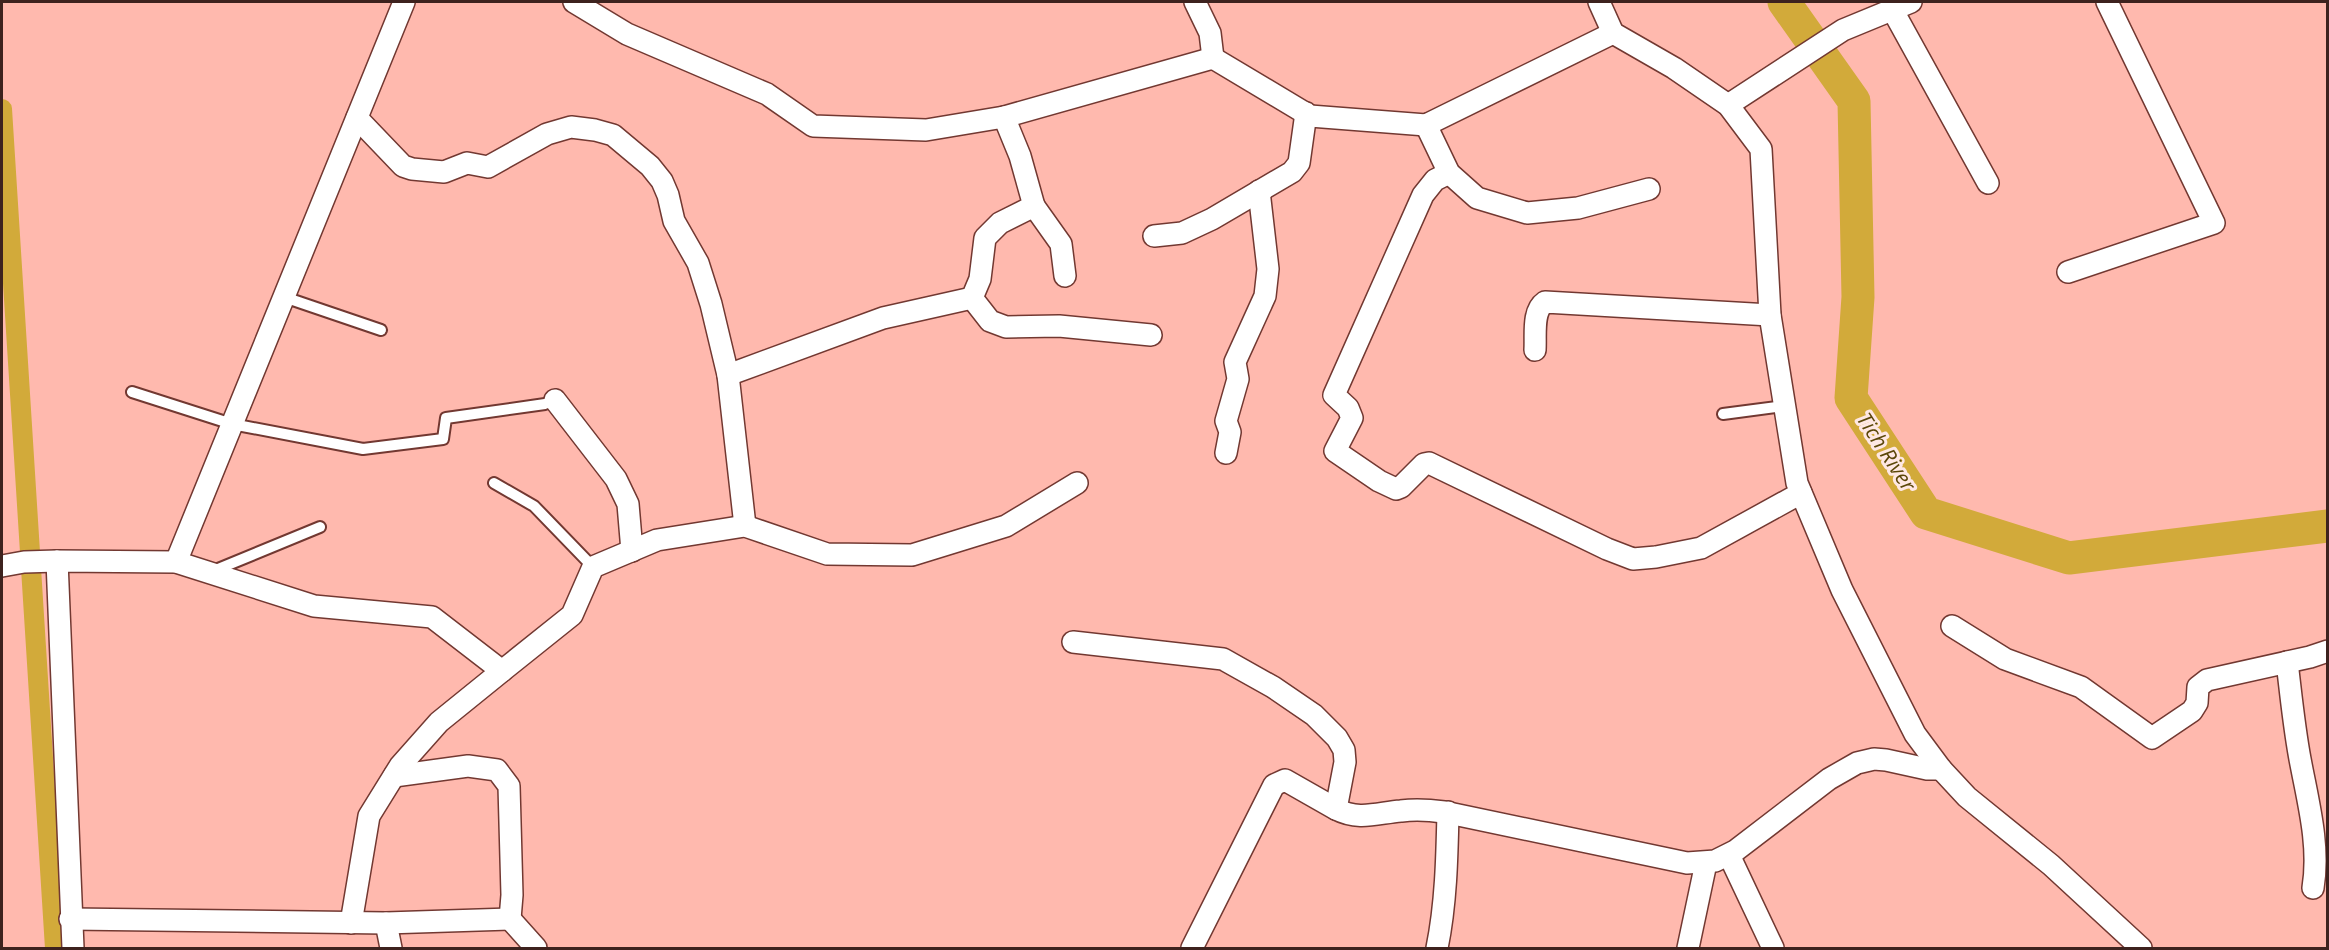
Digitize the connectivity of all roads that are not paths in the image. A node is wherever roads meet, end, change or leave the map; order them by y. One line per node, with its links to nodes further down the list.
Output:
1 (404, 2): 12 (street)
2 (574, 2): 11 (street)
3 (1195, 2): 8 (street)
4 (1599, 2): 7 (street)
5 (2107, 2): 20 (street)
6 (1902, 5): 9 (street); 15 (street)
7 (1613, 33): 9 (street); 13 (street)
8 (1213, 58): 10 (street); 11 (street)
9 (1735, 101): 24 (street)
10 (1306, 113): 13 (street); 17 (street)
11 (1004, 117): 18 (street)
12 (357, 118): 22 (street); 28 (street)
13 (1426, 126): 14 (street)
14 (1449, 173): 16 (street); 37 (street)
15 (1988, 183)
16 (1649, 189)
17 (1259, 191): 19 (street); 34 (street)
18 (1035, 206): 21 (street); 23 (street)
19 (1154, 236)
20 (2068, 272)
21 (1065, 276)
22 (284, 297): 25 (lane); 33 (street)
23 (972, 298): 26 (street); 28 (street)
24 (1770, 315): 27 (street); 31 (street)
25 (381, 330)
26 (1150, 335)
27 (1535, 350)
28 (728, 375): 38 (street)
29 (132, 392): 33 (lane)
30 (550, 402): 33 (lane); 40 (street)
31 (1784, 406): 32 (lane); 37 (street)
32 (1723, 414)
33 (232, 424): 42 (street)
34 (1226, 453)
35 (494, 483): 44 (lane)
36 (1077, 483): 38 (street)
37 (1801, 493): 51 (street)
38 (745, 526): 40 (street)
39 (320, 527): 45 (lane)
40 (632, 551): 44 (street)
41 (52, 561): 42 (street); 43 (street); 59 (street)
42 (176, 562): 45 (street)
43 (2, 566)
44 (593, 567): 50 (street)
45 (210, 572): 50 (street)
46 (1952, 626): 49 (street)
47 (1073, 642): 53 (street)
48 (2328, 651): 49 (street)
49 (2287, 662): 57 (street)
50 (502, 671): 52 (street)
51 (1941, 769): 55 (street); 69 (street)
52 (394, 776): 58 (street); 60 (street)
53 (1336, 809): 54 (street); 65 (street)
54 (1448, 812): 56 (street); 66 (street)
55 (1729, 855): 56 (street); 68 (street)
56 (1706, 863): 67 (street)
57 (2313, 888)
58 (510, 918): 61 (street); 64 (street)
59 (70, 919): 60 (street); 62 (street)
60 (351, 923): 61 (street)
61 (386, 923): 63 (street)
62 (73, 948)
63 (391, 948)
64 (536, 948)
65 (1192, 948)
66 (1437, 948)
67 (1688, 948)
68 (1773, 948)
69 (2141, 948)

